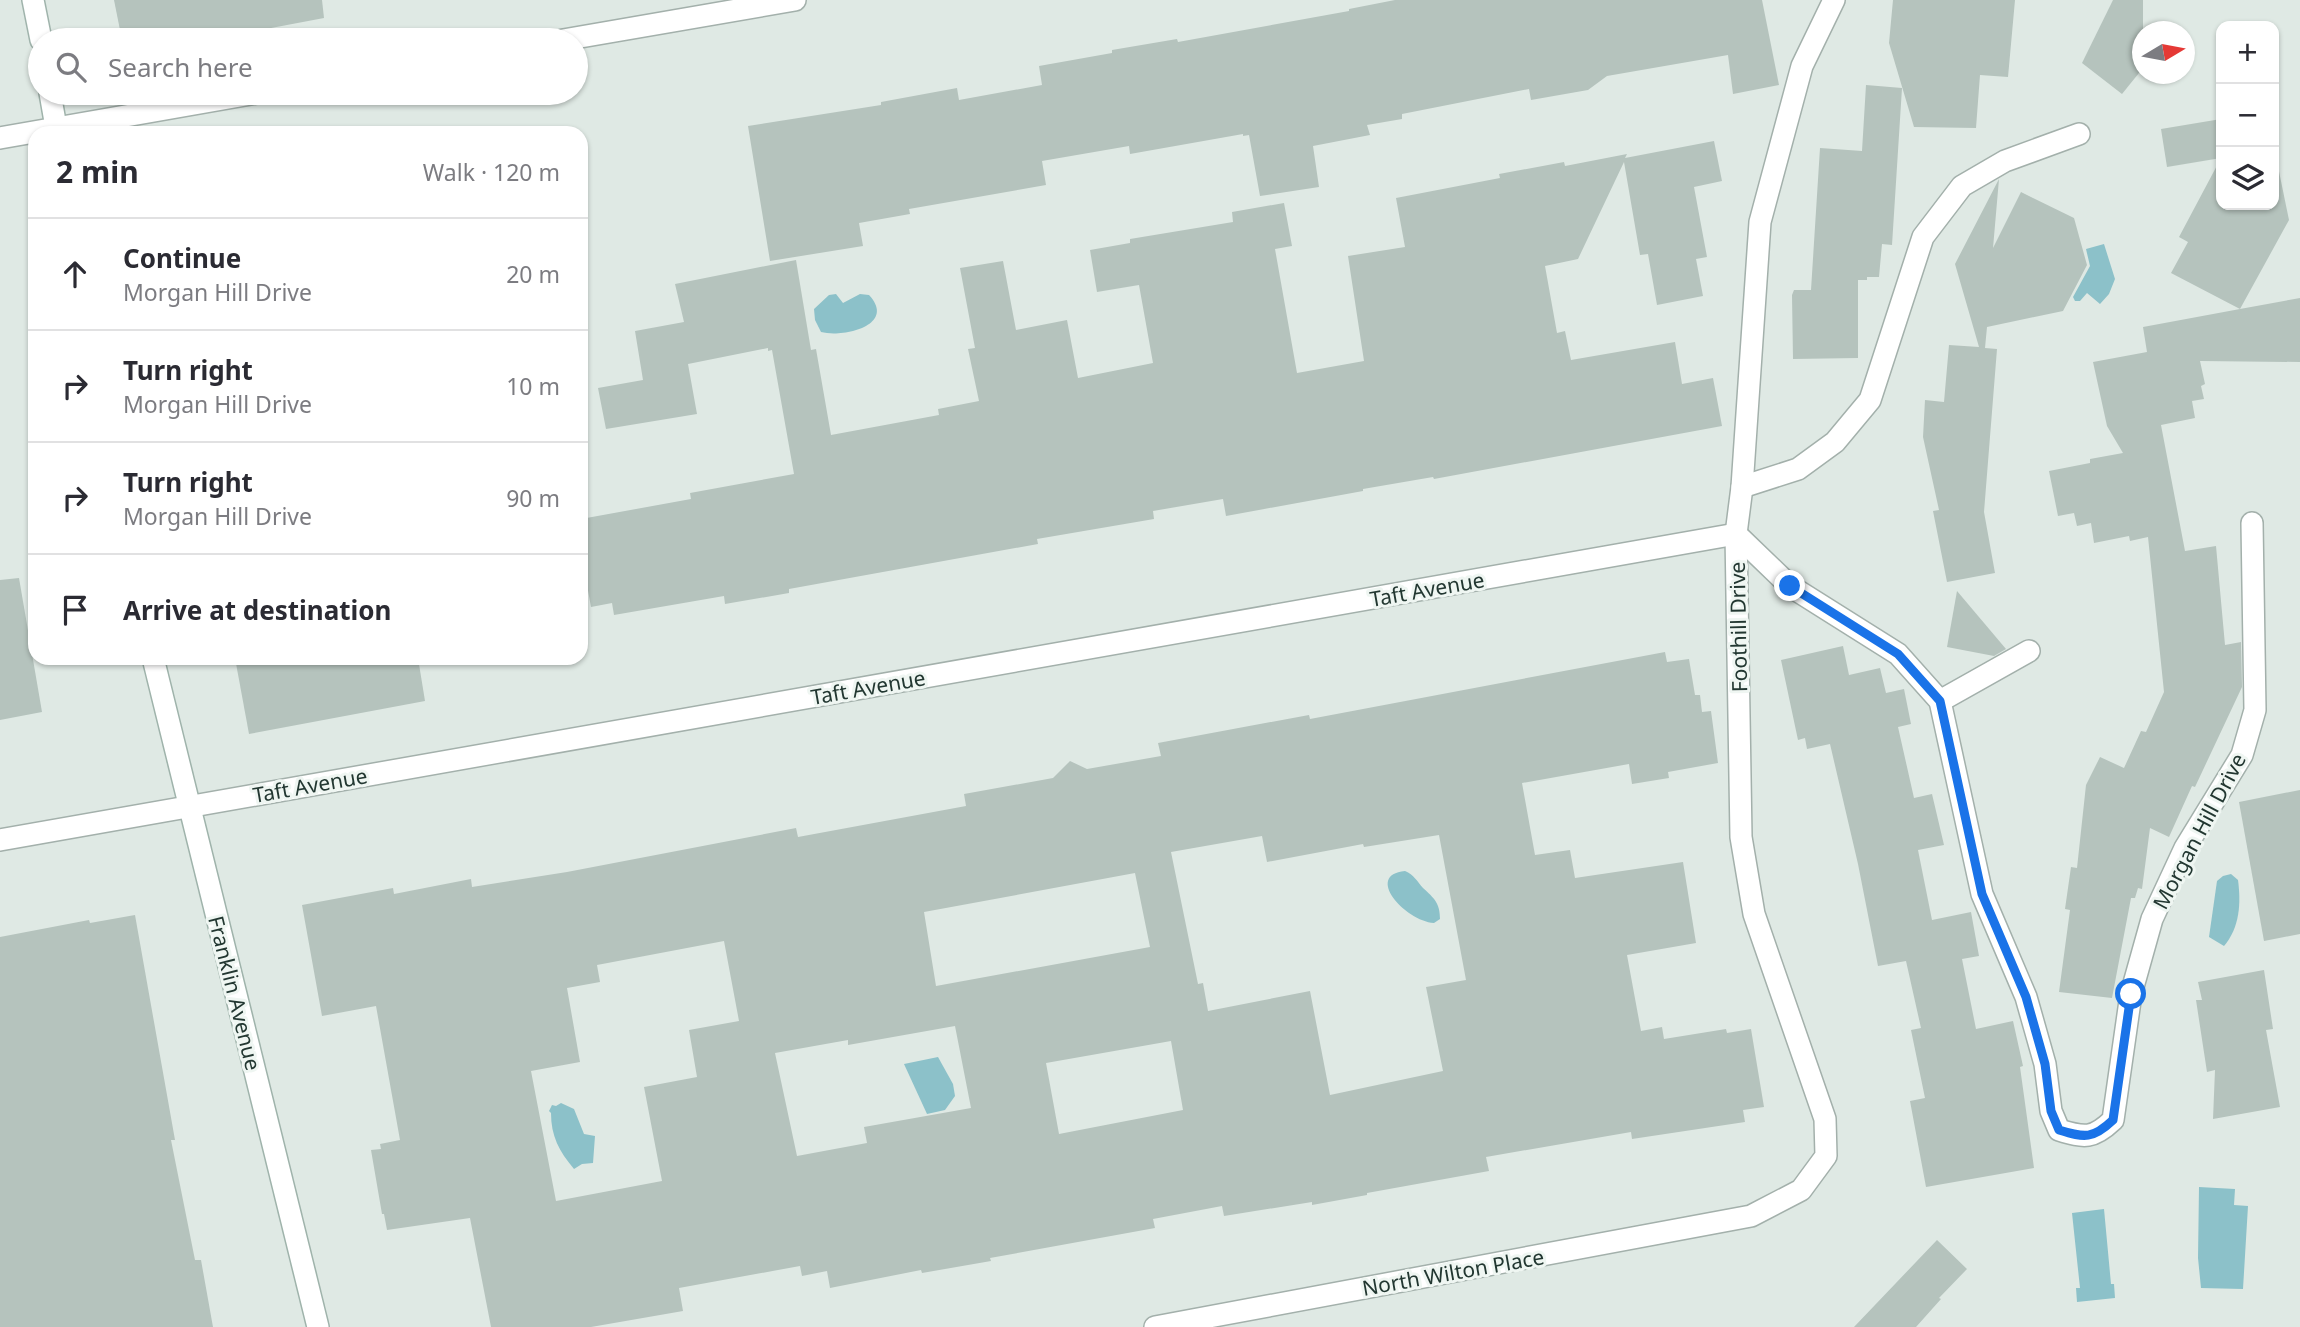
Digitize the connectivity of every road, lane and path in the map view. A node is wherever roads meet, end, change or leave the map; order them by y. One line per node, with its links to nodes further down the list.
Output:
1 (33, 0): 4 (street)
2 (796, 0): 5 (street)
3 (1834, 0): 13 (street, Foothill Drive)
4 (39, 28)
5 (588, 36)
6 (52, 105): 8 (street)
7 (192, 105): 9 (street)
8 (55, 126)
9 (78, 126)
10 (28, 134): 12 (street)
11 (2080, 134): 13 (street)
12 (0, 138)
13 (1742, 487): 15 (street, Foothill Drive)
14 (2252, 523): 18 (street, Morgan Hill Drive)
15 (1736, 534): 18 (street, Morgan Hill Drive); 19 (street, Taft Avenue); 21 (street, Foothill Drive)
16 (2029, 651): 18 (street)
17 (155, 665): 19 (street, Franklin Avenue)
18 (1940, 701)
19 (189, 807): 20 (street, Taft Avenue); 22 (street, Franklin Avenue)
20 (0, 840)
21 (1751, 1216): 23 (street, North Wilton Place)
22 (318, 1327)
23 (1155, 1327)

